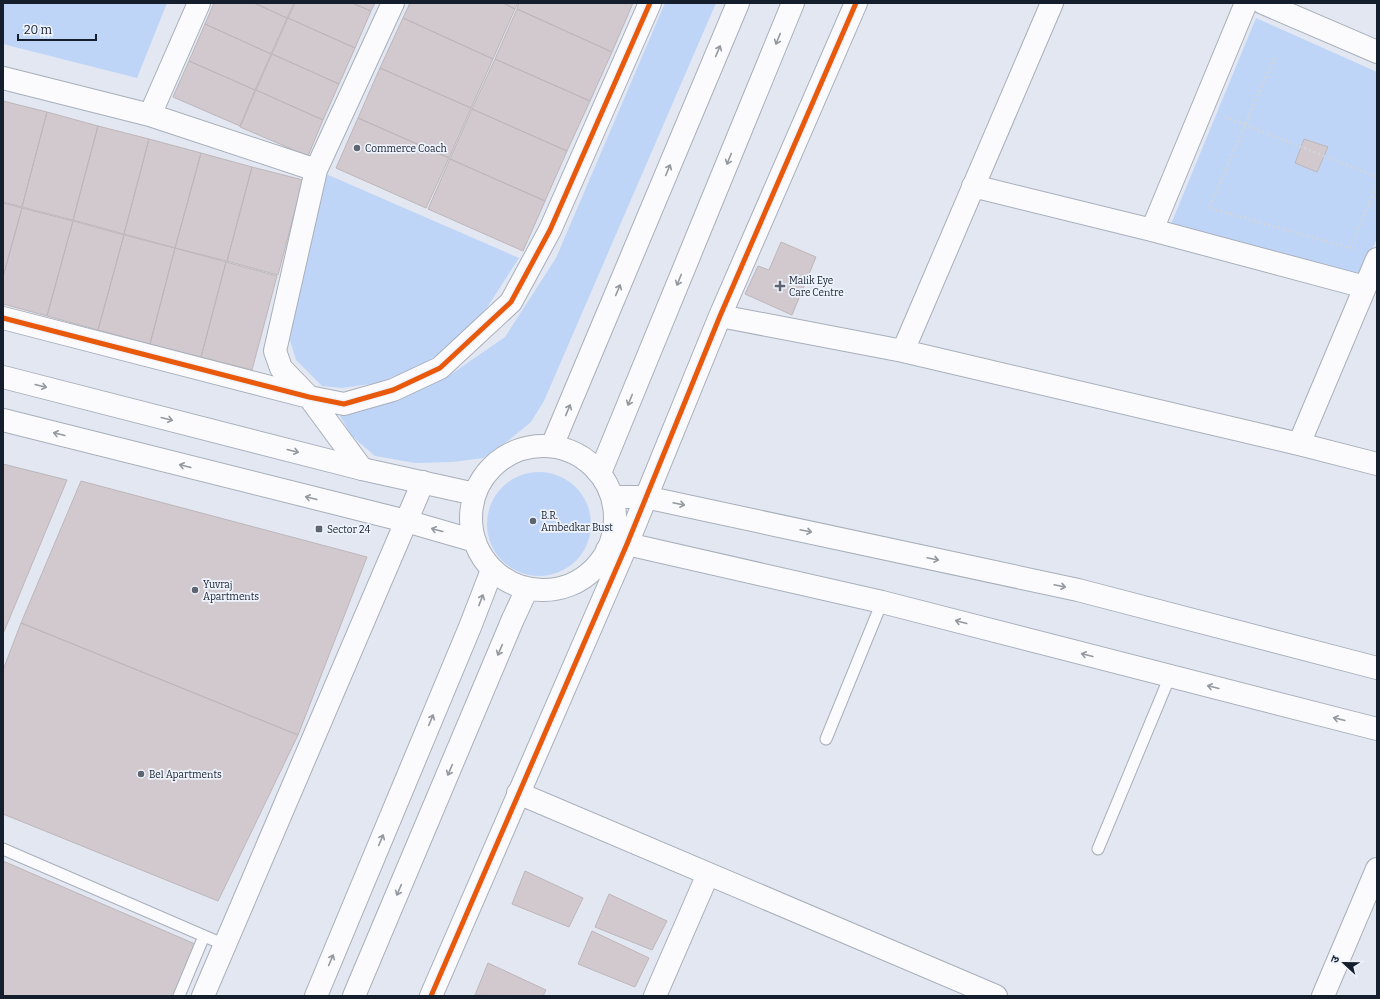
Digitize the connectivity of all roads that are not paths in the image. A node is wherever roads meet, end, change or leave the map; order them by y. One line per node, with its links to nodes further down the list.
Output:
1 (199, 3): 12 (street)
2 (393, 3): 13 (street)
3 (650, 3): 22 (street)
4 (738, 3): 25 (street, one-way to 4)
5 (793, 3): 28 (street, one-way to 28)
6 (856, 3): 18 (street)
7 (1052, 3): 14 (street)
8 (1246, 3): 15 (street)
9 (1263, 3): 10 (street)
10 (1377, 52)
11 (3, 78): 12 (street)
12 (150, 115): 13 (street)
13 (316, 170): 22 (street)
14 (973, 186): 15 (street); 20 (street)
15 (1152, 230): 17 (street)
16 (1377, 259): 17 (street)
17 (1365, 287): 24 (street)
18 (720, 316): 20 (street); 32 (street)
19 (3, 318): 22 (street)
20 (903, 351): 24 (street)
21 (3, 377): 27 (street, one-way to 27)
22 (308, 397): 27 (street)
23 (3, 420): 33 (street, one-way to 23)
24 (1299, 444): 26 (street)
25 (552, 446): 28 (street); 30 (street)
26 (1377, 464)
27 (362, 469): 29 (street)
28 (600, 474): 31 (street)
29 (423, 482): 30 (street); 33 (street)
30 (475, 494): 34 (street)
31 (612, 497): 32 (street); 35 (street)
32 (645, 497): 35 (street); 39 (street, one-way to 39)
33 (406, 522): 34 (street, one-way to 33); 49 (street)
34 (475, 541): 36 (street)
35 (617, 547): 37 (street); 38 (street); 43 (street)
36 (492, 570): 37 (street); 52 (street, one-way to 36)
37 (527, 589): 53 (street, one-way to 53)
38 (882, 602): 40 (street, one-way to 38); 42 (lane)
39 (1377, 668)
40 (1170, 676): 41 (street, one-way to 40); 45 (lane)
41 (1377, 729)
42 (826, 739)
43 (518, 793): 47 (street); 54 (street)
44 (3, 849): 48 (lane)
45 (1098, 849)
46 (1377, 869): 57 (street)
47 (708, 874): 55 (street); 56 (street)
48 (204, 936): 49 (lane); 50 (lane)
49 (225, 945): 51 (street)
50 (179, 996)
51 (203, 996)
52 (316, 996)
53 (354, 996)
54 (431, 996)
55 (655, 996)
56 (996, 996)
57 (1323, 996)

